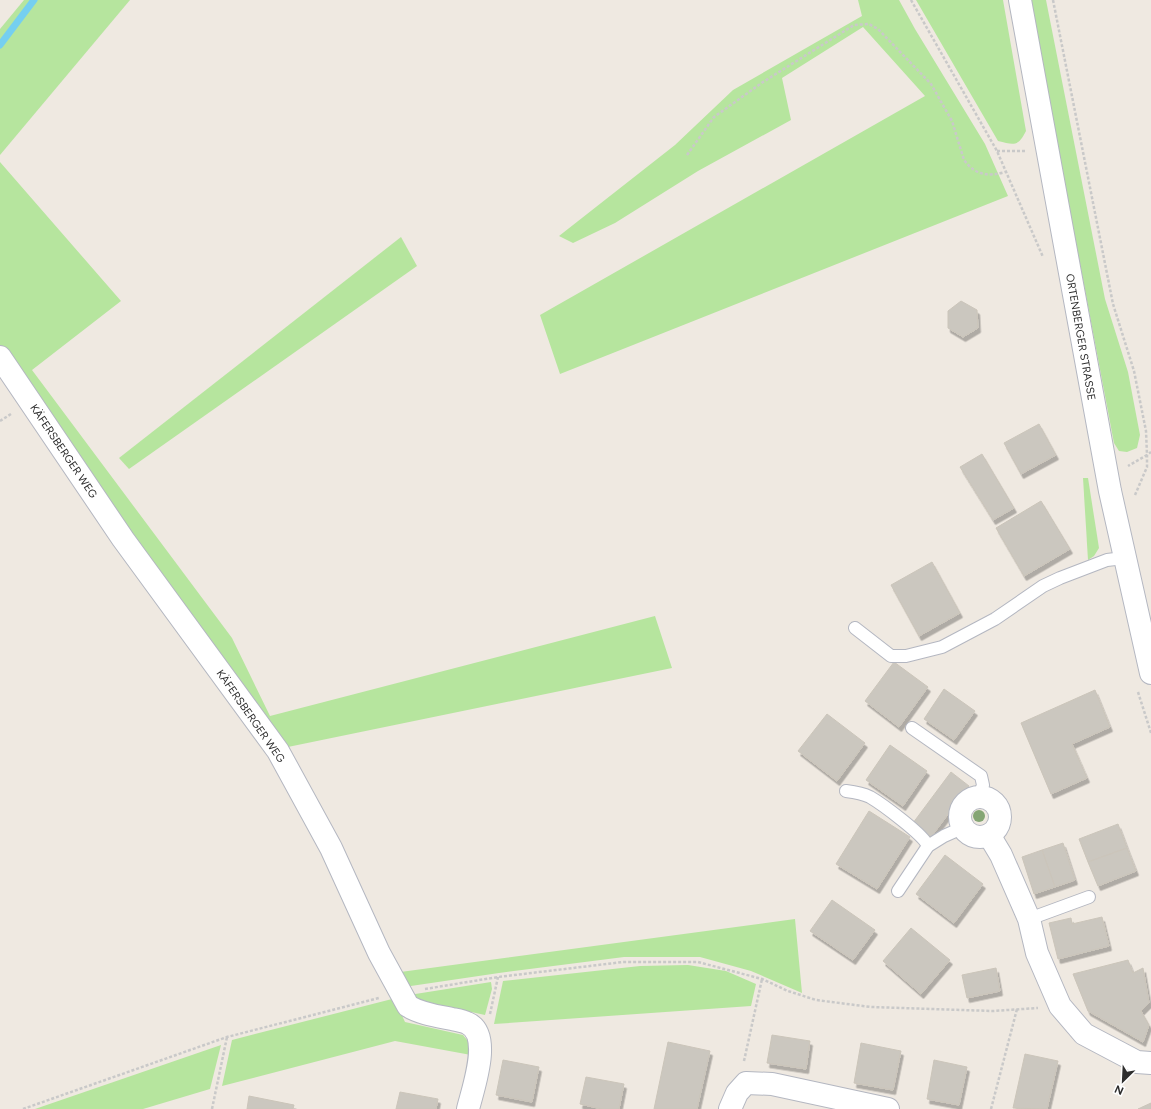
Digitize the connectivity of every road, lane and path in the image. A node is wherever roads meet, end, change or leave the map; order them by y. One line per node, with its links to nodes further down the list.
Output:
1 (912, 0): 5 (path)
2 (1020, 0): 4 (street, ORTENBERGER STRASSE)
3 (1053, 0): 9 (path)
4 (1047, 147): 5 (path); 10 (street, ORTENBERGER STRASSE)
5 (997, 151): 6 (path)
6 (687, 155)
7 (0, 357): 25 (street, KÄFERSBERGER WEG)
8 (1151, 452): 9 (path)
9 (1147, 455): 10 (path)
10 (1106, 472): 11 (street, ORTENBERGER STRASSE)
11 (1124, 558): 12 (lane); 13 (street, ORTENBERGER STRASSE)
12 (855, 628)
13 (1151, 673)
14 (912, 728): 16 (lane)
15 (846, 791): 19 (lane)
16 (979, 796): 17 (street); 18 (street)
17 (962, 828): 18 (street); 19 (lane)
18 (989, 836): 22 (street)
19 (928, 846): 20 (lane)
20 (898, 891)
21 (1089, 896): 22 (lane)
22 (1029, 919): 26 (street)
23 (498, 977): 24 (path); 25 (path); 28 (path)
24 (762, 979): 27 (path); 31 (path)
25 (399, 993): 28 (street, KÄFERSBERGER WEG); 29 (path)
26 (1060, 1006): 27 (path); 30 (street)
27 (1017, 1009): 37 (path)
28 (477, 1032): 34 (street)
29 (227, 1037): 32 (path); 33 (path)
30 (1151, 1063)
31 (746, 1083): 35 (street); 36 (street)
32 (23, 1109)
33 (212, 1109)
34 (468, 1109)
35 (730, 1109)
36 (888, 1109)
37 (992, 1109)

